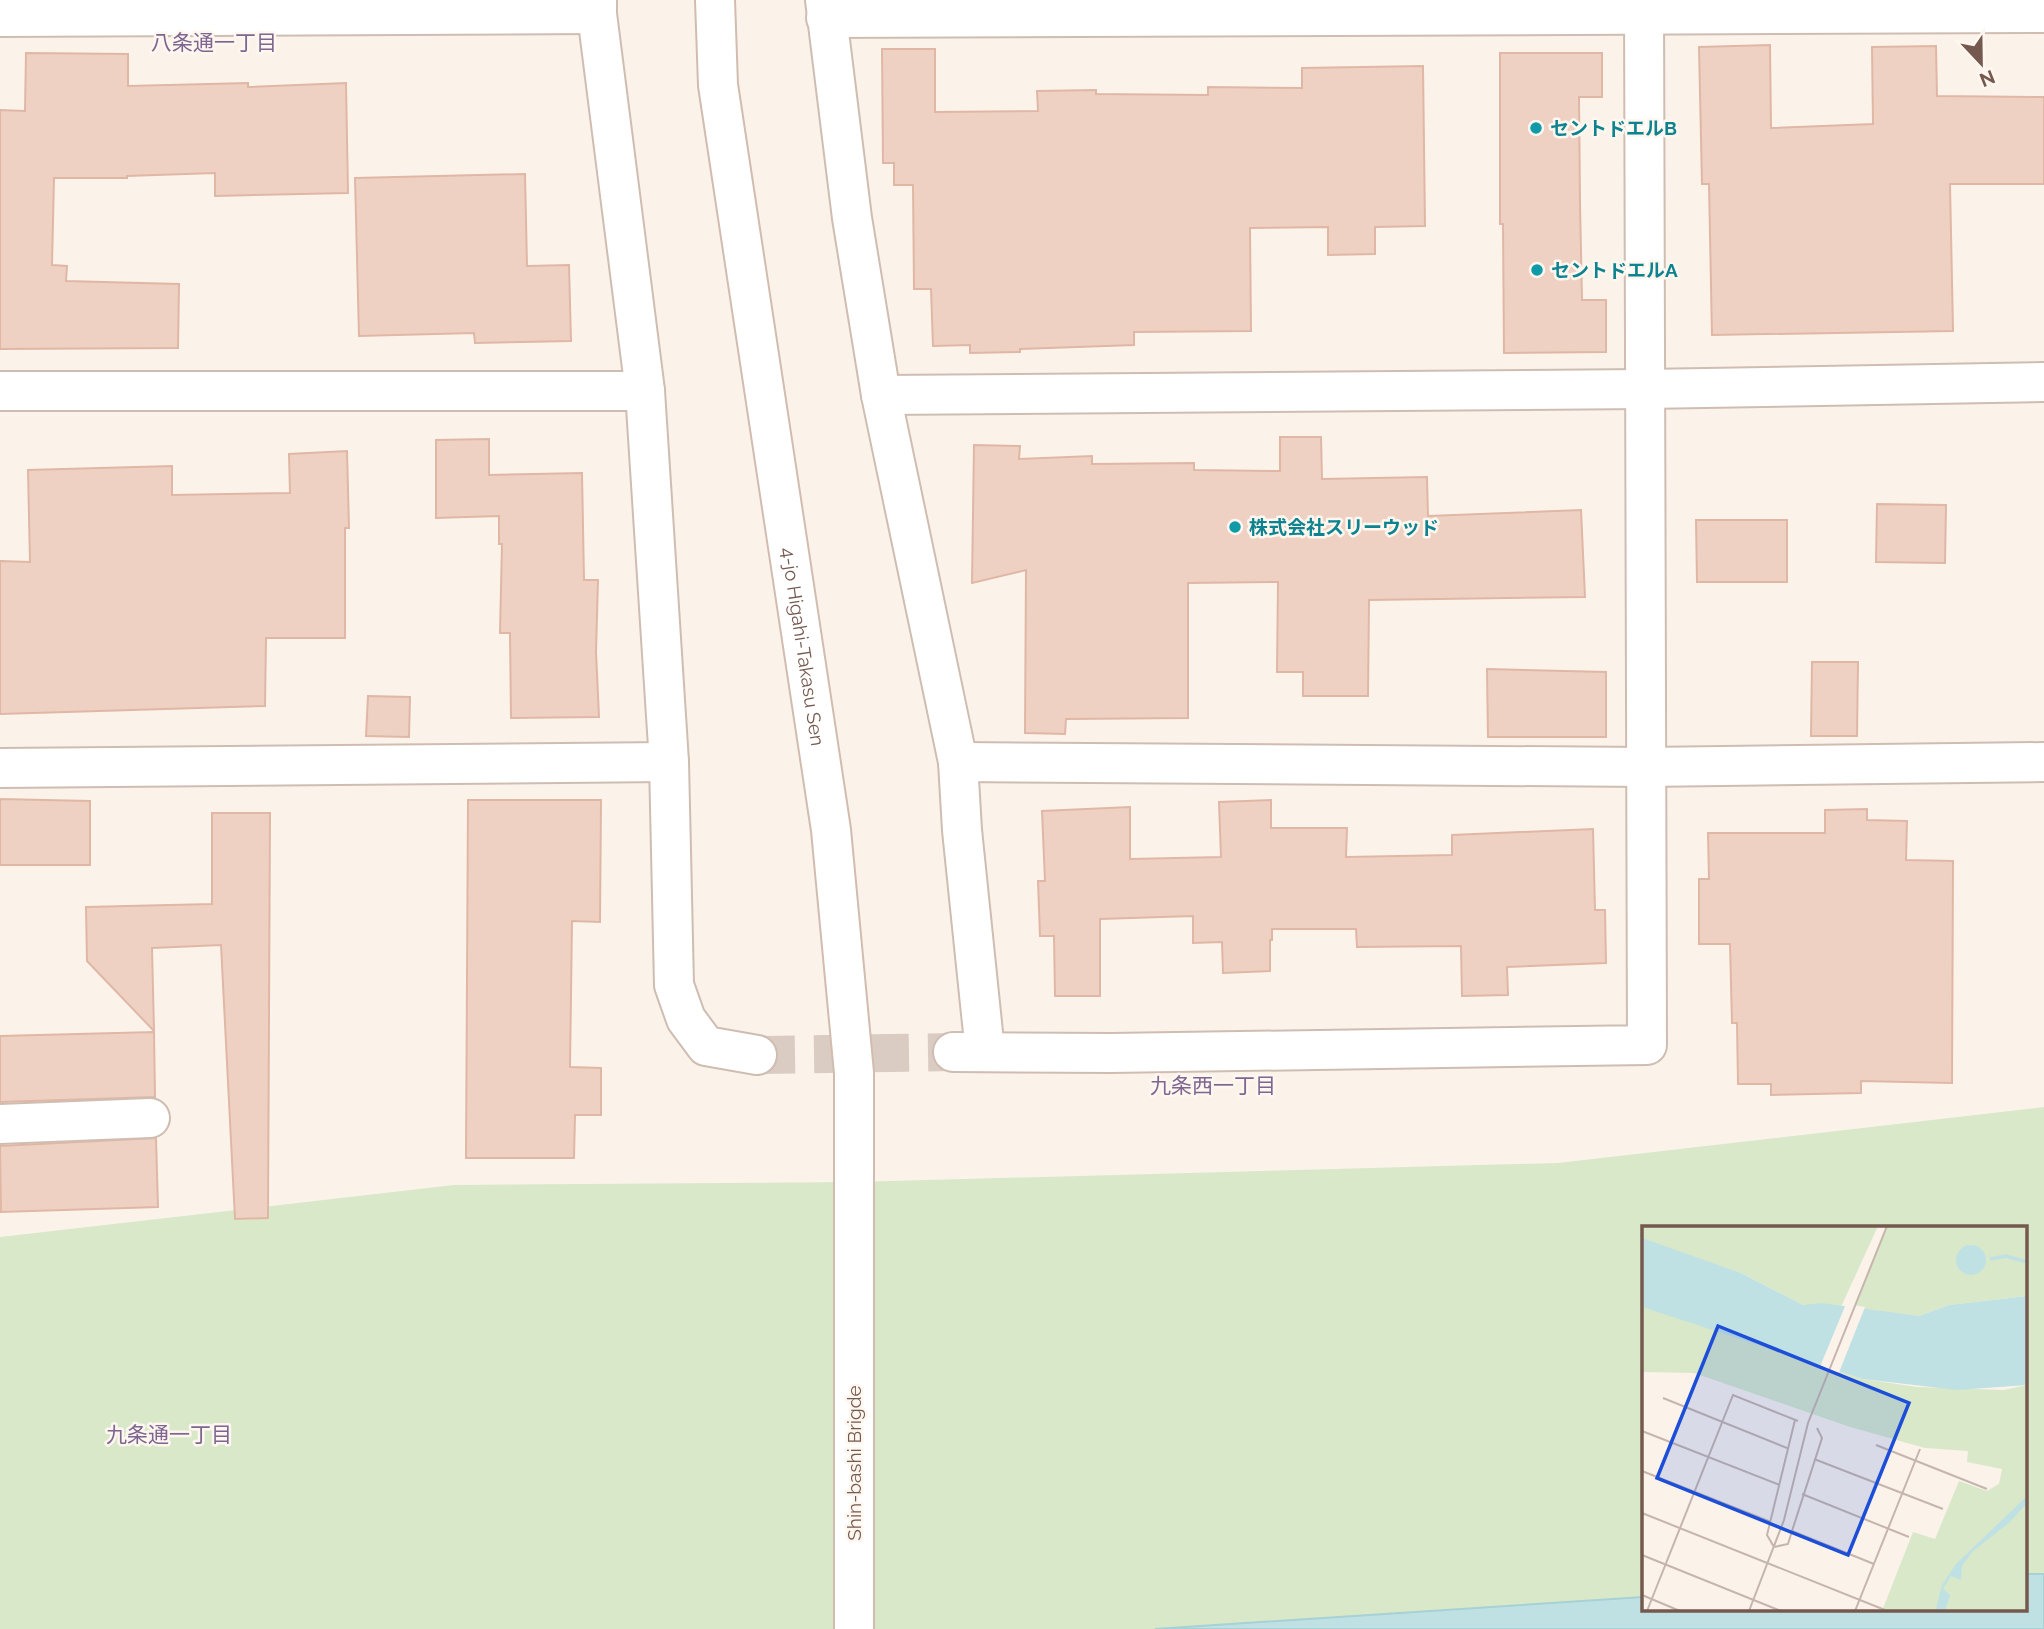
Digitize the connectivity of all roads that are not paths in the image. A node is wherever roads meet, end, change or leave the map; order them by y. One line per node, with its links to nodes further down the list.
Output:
1 (715, 0): 20 (street, 4-jo Higahi-Takasu Sen)
2 (597, 7): 6 (street); 10 (street)
3 (1644, 8): 4 (street); 5 (street); 8 (street)
4 (825, 9): 11 (street)
5 (2044, 13)
6 (0, 17)
7 (2044, 382): 8 (street)
8 (1645, 389): 11 (street); 16 (street)
9 (0, 391): 10 (street)
10 (645, 391): 12 (street)
11 (881, 395): 13 (street)
12 (669, 762): 15 (street); 17 (street)
13 (958, 762): 16 (street); 16 (street)
14 (2044, 762): 16 (street)
15 (0, 768)
16 (1646, 768)
17 (757, 1055)
18 (150, 1118): 19 (street)
19 (0, 1124)
20 (854, 1297): 21 (street, Shin-bashi Brigde)
21 (853, 1629)

